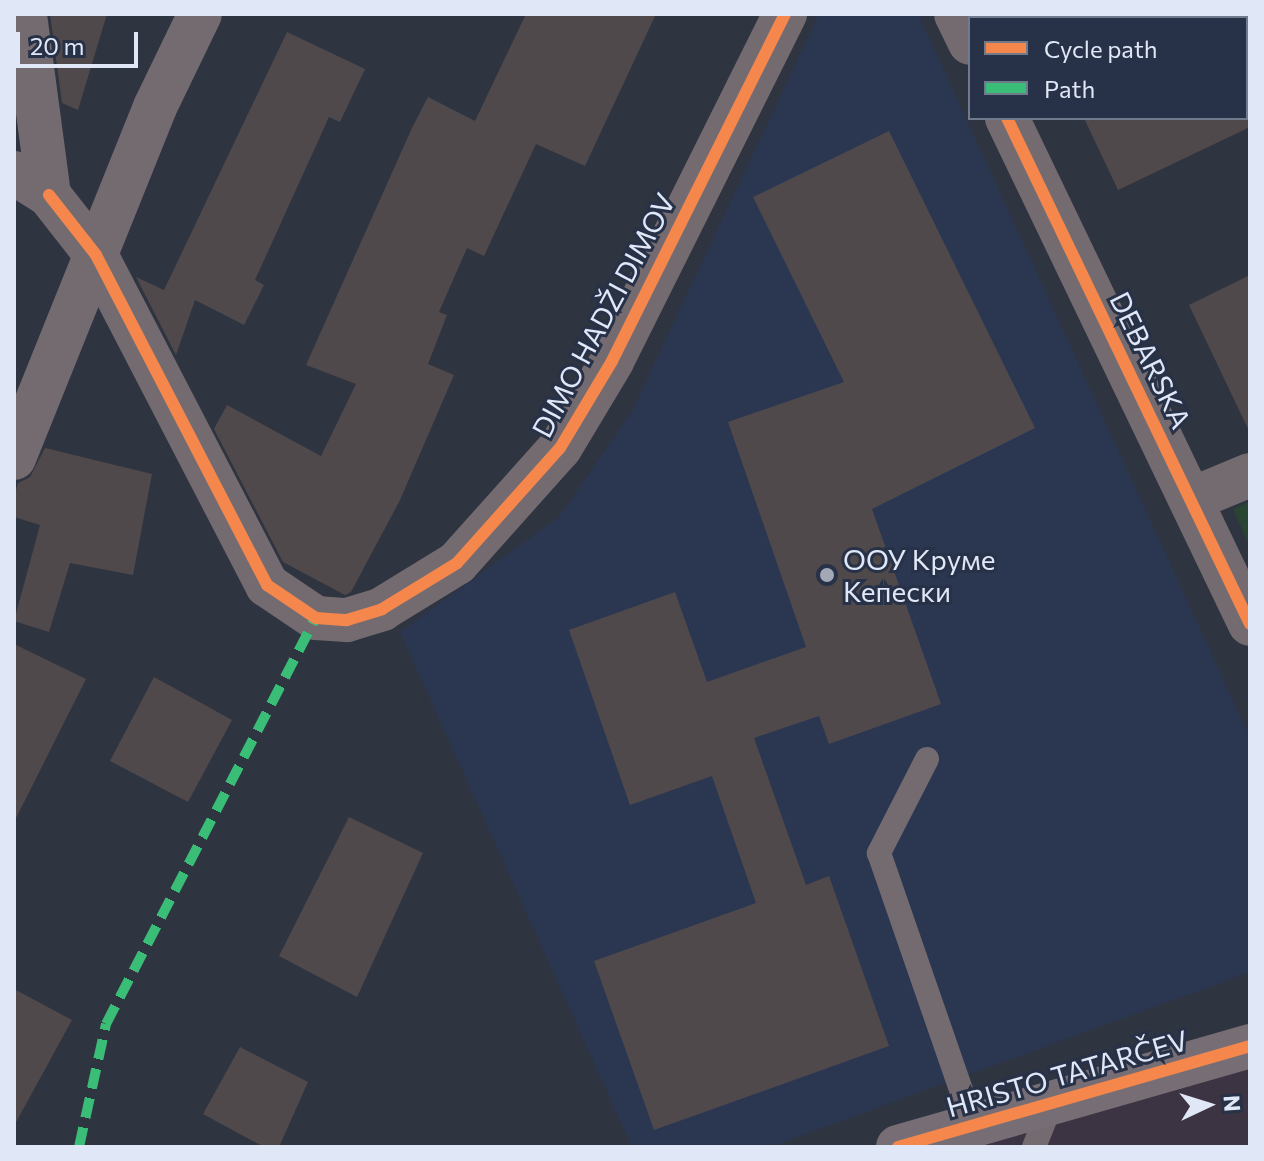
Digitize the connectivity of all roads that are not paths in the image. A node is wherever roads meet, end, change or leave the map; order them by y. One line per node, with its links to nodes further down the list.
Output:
1 (25, 14): 7 (street)
2 (200, 14): 8 (street)
3 (785, 14): 8 (street, DIMO HADŽI DIMOV)
4 (956, 14): 5 (street)
5 (968, 39)
6 (1008, 120): 11 (street, DEBARSKA)
7 (31, 184): 8 (street, DIMO HADŽI DIMOV)
8 (96, 255): 9 (street)
9 (14, 458)
10 (1250, 475): 11 (street)
11 (1192, 499): 12 (street, DEBARSKA)
12 (1250, 624)
13 (927, 759): 16 (lane)
14 (1250, 1046): 15 (street, HRISTO TATARČEV)
15 (1052, 1102): 16 (street, HRISTO TATARČEV); 18 (lane)
16 (973, 1125): 17 (street, HRISTO TATARČEV)
17 (898, 1147)
18 (1034, 1147)

